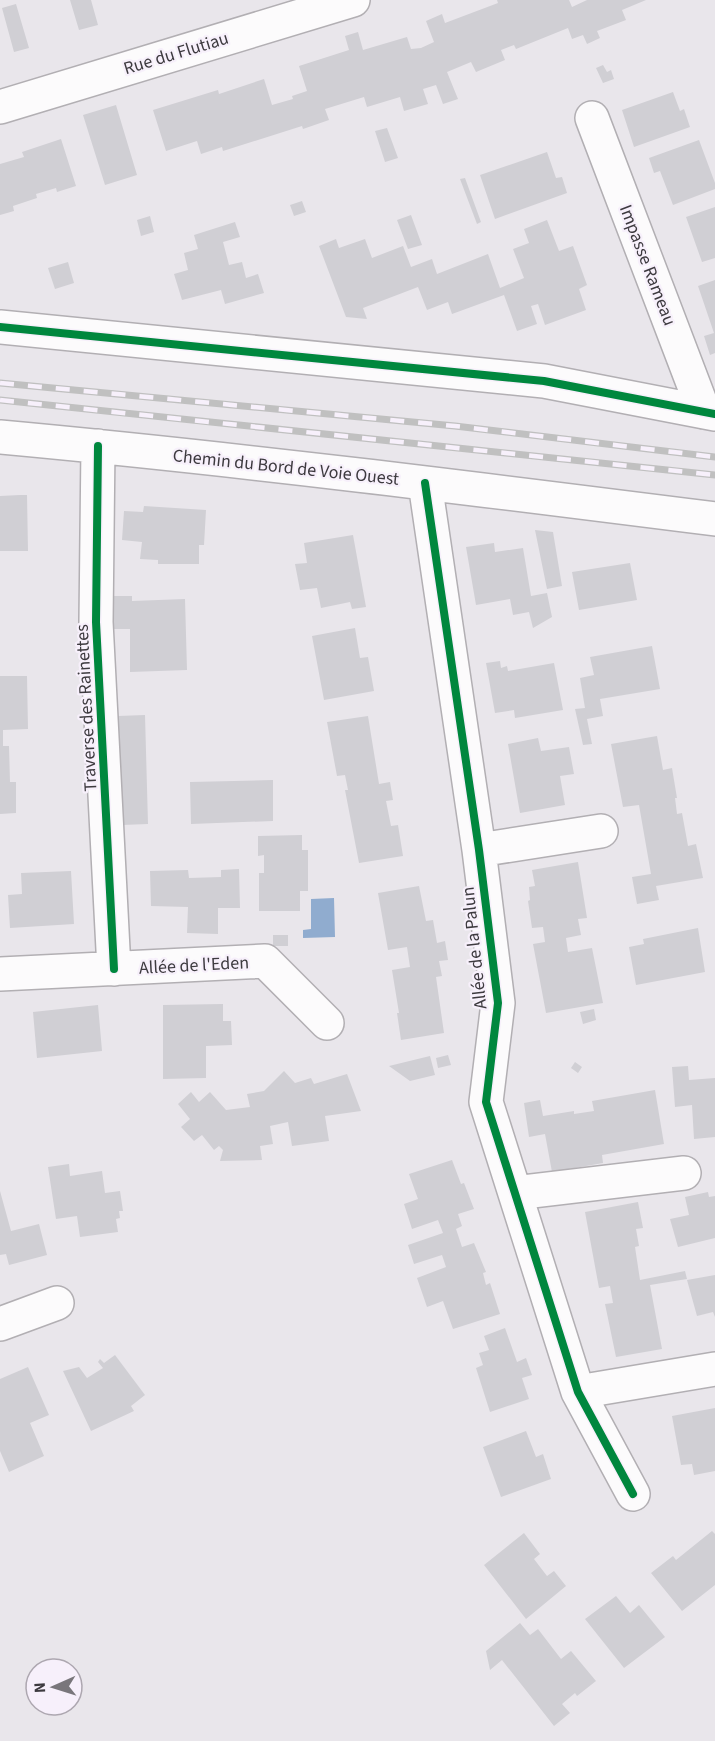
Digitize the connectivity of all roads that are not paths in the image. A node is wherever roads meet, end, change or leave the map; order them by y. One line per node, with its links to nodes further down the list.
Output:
1 (353, 0): 2 (street, Rue du Flutiau)
2 (0, 107)
3 (592, 118): 5 (street, Impasse Rameau)
4 (0, 327): 5 (street)
5 (710, 413)
6 (0, 437): 7 (street, Chemin du Bord de Voie Ouest)
7 (98, 446): 8 (street, Chemin du Bord de Voie Ouest); 12 (street, Traverse des Rainettes)
8 (425, 483): 9 (street, Chemin du Bord de Voie Ouest); 11 (street, Allée de la Palun)
9 (715, 519)
10 (601, 831): 11 (street)
11 (479, 850): 16 (street, Allée de la Palun)
12 (114, 969): 13 (street, Allée de l'Eden); 14 (street, Allée de l'Eden)
13 (0, 974)
14 (327, 1023)
15 (684, 1173): 16 (street)
16 (515, 1193): 20 (street, Allée de la Palun)
17 (57, 1303): 18 (street)
18 (0, 1324)
19 (715, 1369): 20 (street)
20 (579, 1392): 21 (street, Allée de la Palun)
21 (633, 1494)

